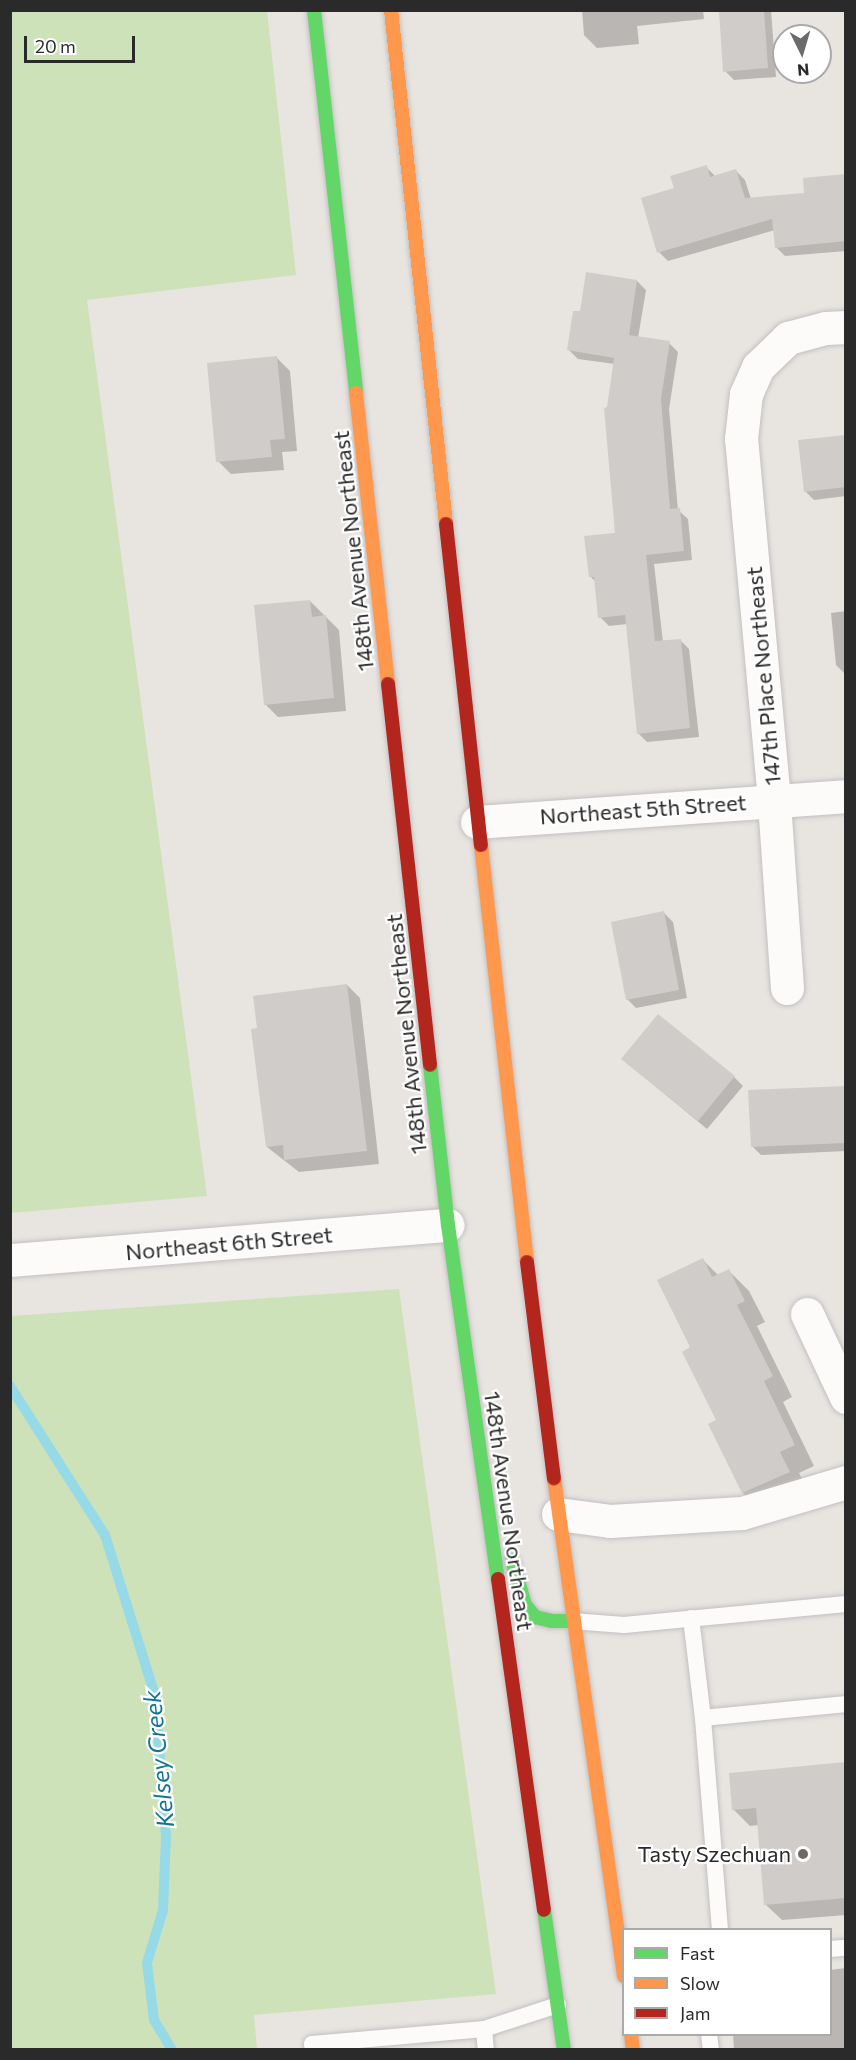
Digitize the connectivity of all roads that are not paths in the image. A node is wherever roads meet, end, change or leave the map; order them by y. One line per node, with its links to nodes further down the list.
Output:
1 (314, 10): 8 (main road, 148th Avenue Northeast)
2 (391, 10): 6 (main road, 148th Avenue Northeast)
3 (846, 327): 5 (street, 147th Place Northeast)
4 (846, 796): 5 (street, Northeast 5th Street)
5 (774, 800): 6 (street, Northeast 5th Street); 7 (street, 147th Place Northeast)
6 (477, 822): 14 (main road, 148th Avenue Northeast)
7 (787, 988)
8 (448, 1225): 9 (street, Northeast 6th Street); 12 (main road, 148th Avenue Northeast)
9 (10, 1260)
10 (807, 1314): 11 (street)
11 (846, 1397)
12 (484, 1475): 17 (main road); 22 (main road, 148th Avenue Northeast)
13 (846, 1482): 14 (street)
14 (558, 1514): 17 (main road, 148th Avenue Northeast)
15 (846, 1604): 16 (lane)
16 (691, 1618): 17 (lane); 19 (lane)
17 (572, 1621): 21 (main road, 148th Avenue Northeast)
18 (846, 1704): 19 (lane)
19 (703, 1718): 20 (lane)
20 (720, 1928)
21 (622, 1952)
22 (558, 2006): 23 (lane); 27 (main road, 148th Avenue Northeast)
23 (484, 2029): 24 (lane); 26 (lane)
24 (429, 2042): 25 (lane)
25 (313, 2049)
26 (486, 2049)
27 (564, 2049)

